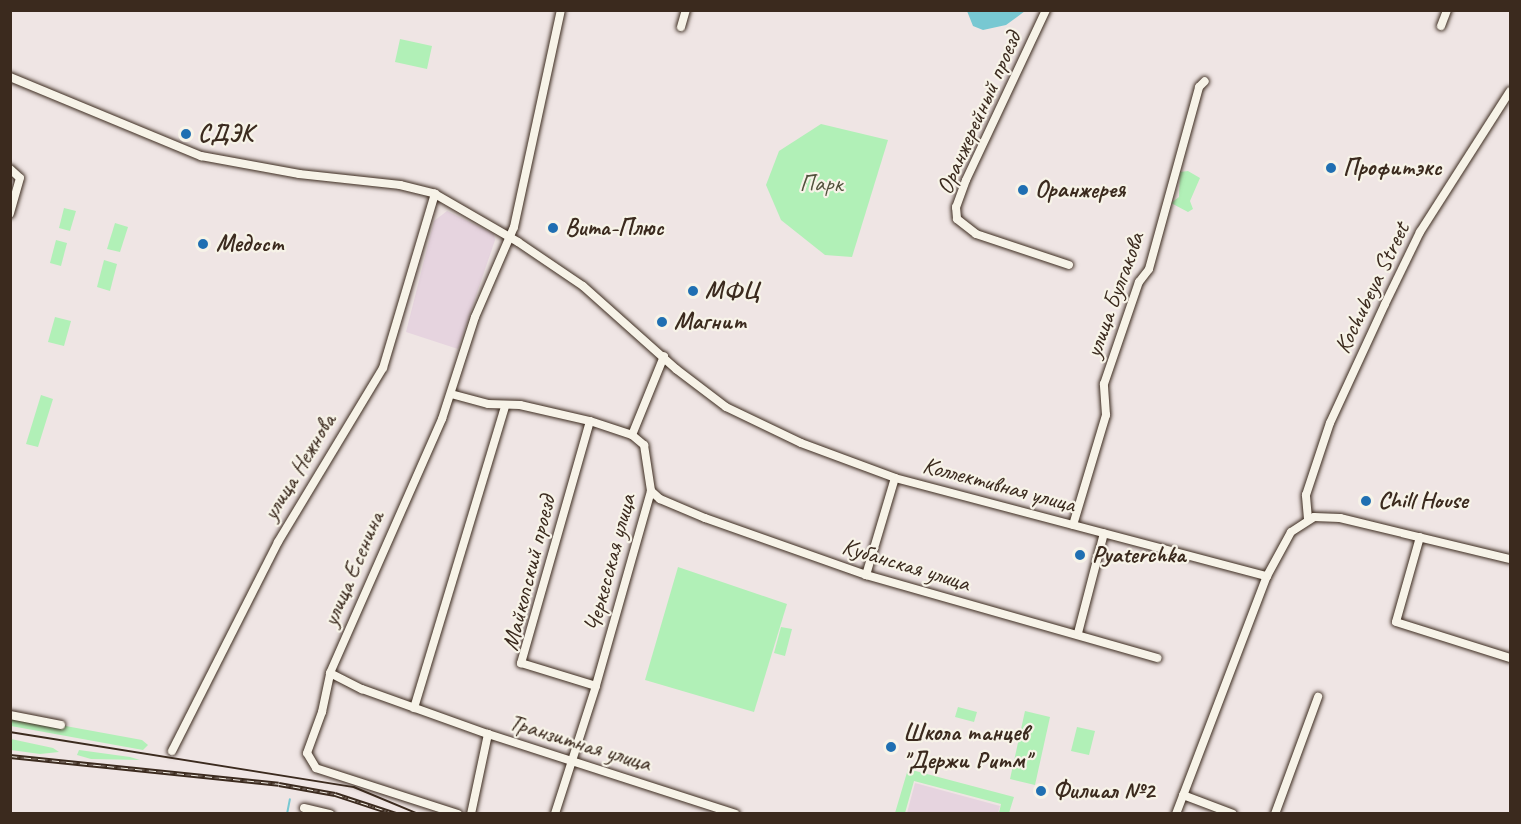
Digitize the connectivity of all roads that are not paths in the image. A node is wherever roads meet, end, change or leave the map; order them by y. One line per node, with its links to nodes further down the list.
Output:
1 (561, 10): 13 (street)
2 (686, 10): 6 (street)
3 (1046, 10): 14 (street, Оранжерейный проезд)
4 (1447, 10): 5 (street)
5 (1441, 26)
6 (681, 27)
7 (10, 77): 11 (street, Коллективная улица)
8 (1205, 81): 23 (street, улица Булгакова)
9 (1510, 91): 22 (street, Kochubeya Street)
10 (10, 170): 12 (street)
11 (435, 194): 13 (street, Коллективная улица); 39 (street, улица Нежнова)
12 (10, 214)
13 (510, 237): 15 (street, Коллективная улица); 16 (street)
14 (1069, 265)
15 (664, 356): 19 (street); 20 (street, Коллективная улица)
16 (451, 394): 17 (street); 32 (street, улица Есенина)
17 (505, 407): 18 (street); 35 (street)
18 (590, 421): 19 (street); 33 (street, Майкопский проезд)
19 (632, 435): 21 (street, Черкесская улица)
20 (895, 478): 23 (street, Коллективная улица); 27 (street)
21 (651, 491): 27 (street, Кубанская улица); 33 (street, Черкесская улица)
22 (1308, 519): 25 (street); 28 (street)
23 (1073, 525): 24 (street, Коллективная улица)
24 (1104, 533): 28 (street, Коллективная улица); 29 (street)
25 (1420, 537): 26 (street); 31 (street)
26 (1510, 559)
27 (866, 575): 29 (street, Кубанская улица)
28 (1267, 576): 41 (street)
29 (1078, 633): 30 (street, Кубанская улица)
30 (1158, 658)
31 (1510, 658)
32 (330, 673): 35 (street, Транзитная улица); 44 (street, улица Есенина)
33 (596, 686): 40 (street, Черкесская улица)
34 (1318, 697): 50 (street)
35 (414, 708): 38 (street, Транзитная улица)
36 (10, 715): 37 (street)
37 (61, 725)
38 (488, 734): 40 (street, Транзитная улица); 45 (street)
39 (172, 751)
40 (570, 762): 46 (street, Черкесская улица); 47 (street, Транзитная улица)
41 (1183, 795): 48 (street); 49 (street)
42 (303, 807): 43 (street)
43 (330, 813)
44 (458, 813)
45 (471, 813)
46 (555, 813)
47 (735, 813)
48 (1176, 813)
49 (1233, 813)
50 (1275, 813)

